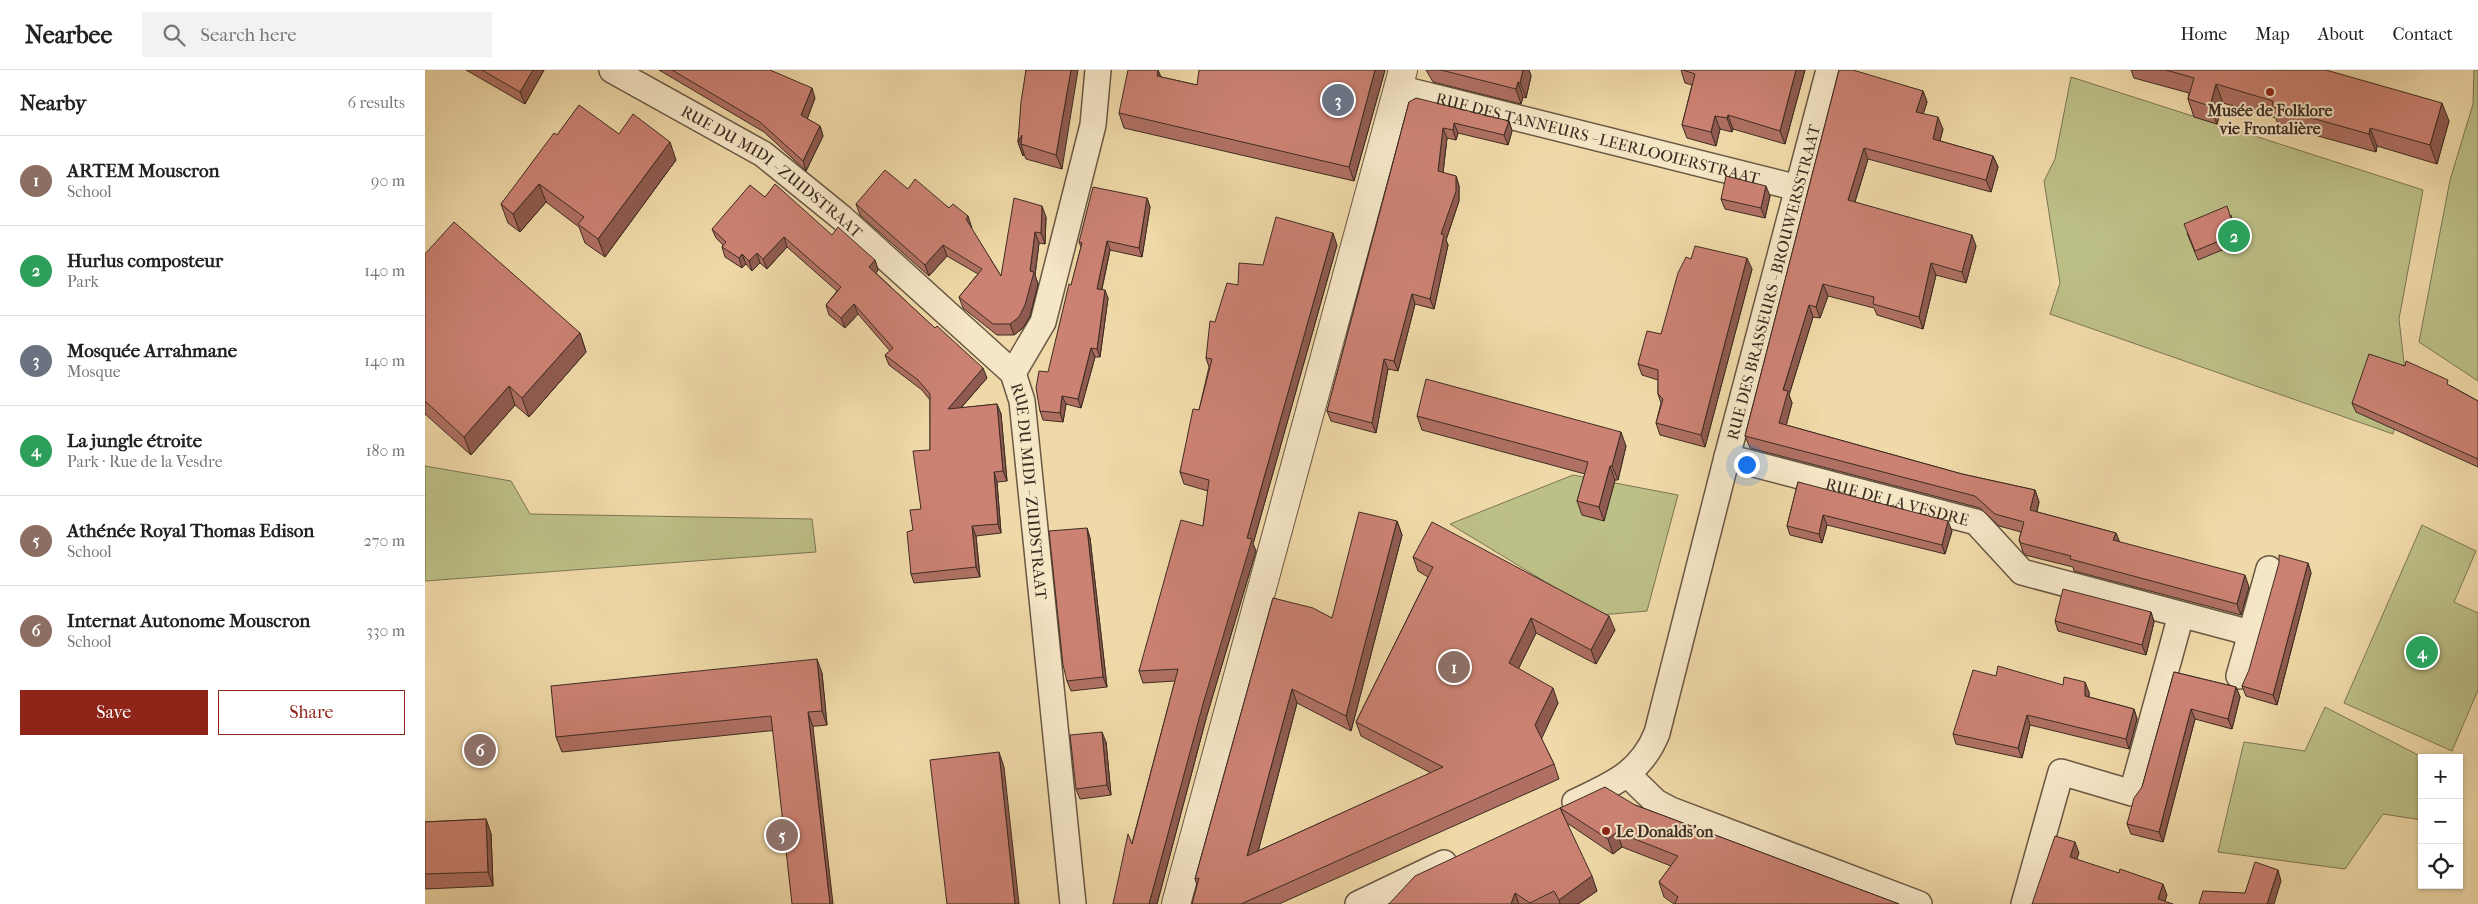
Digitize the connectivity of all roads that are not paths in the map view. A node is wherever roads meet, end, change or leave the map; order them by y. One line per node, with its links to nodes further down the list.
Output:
1 (612, 70): 6 (street, RUE DU MIDI - ZUIDSTRAAT)
2 (1098, 70): 6 (street)
3 (1829, 70): 5 (street, RUE DES BRASSEURS - BROUWERSSTRAAT)
4 (1401, 79): 5 (street, RUE DES TANNEURS - LEERLOOIERSTRAAT); 16 (street)
5 (1798, 188): 7 (street, RUE DES BRASSEURS - BROUWERSSTRAAT)
6 (1013, 373): 15 (street, RUE DU MIDI - ZUIDSTRAAT)
7 (1727, 457): 9 (street, RUE DE LA VESDRE); 12 (street, RUE DES BRASSEURS - BROUWERSSTRAAT)
8 (2269, 568): 10 (street)
9 (2181, 615): 10 (street, RUE DE LA VESDRE); 19 (street)
10 (2251, 633): 11 (street)
11 (2239, 676)
12 (1627, 774): 13 (street, RUE DES BRASSEURS - BROUWERSSTRAAT); 18 (street)
13 (1556, 811)
14 (1468, 852): 17 (street)
15 (1073, 904)
16 (1176, 904)
17 (1358, 904)
18 (1919, 904)
19 (2024, 904)

